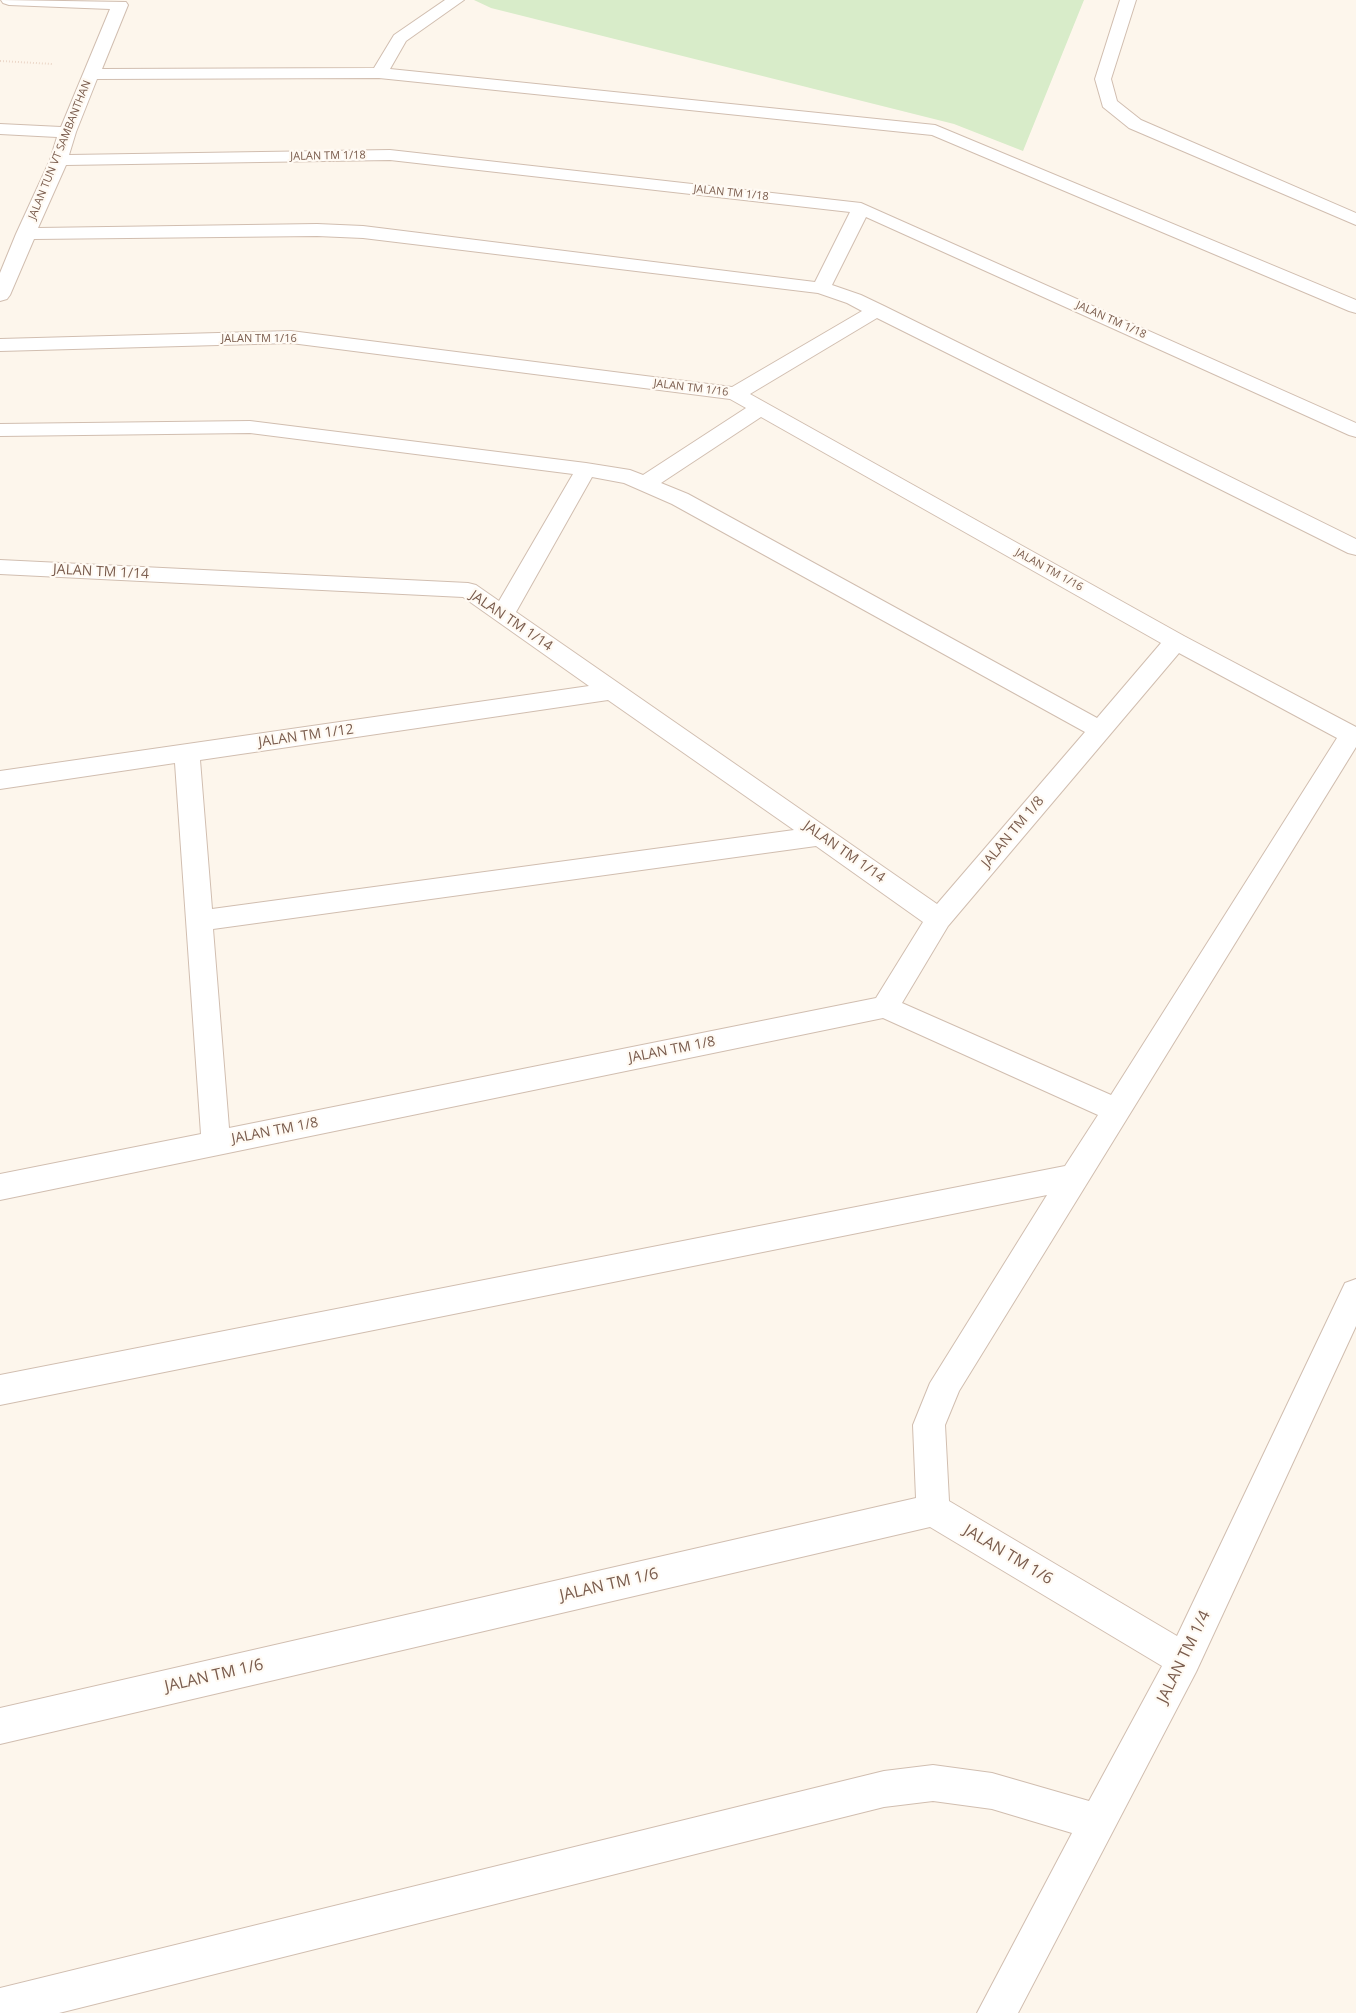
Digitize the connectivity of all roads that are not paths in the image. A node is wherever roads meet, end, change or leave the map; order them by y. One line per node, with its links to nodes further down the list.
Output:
1 (9, 0): 4 (street, JALAN TUN VT SAMBANTHAN)
2 (456, 0): 5 (street)
3 (1128, 0): 10 (street)
4 (93, 70): 5 (street); 7 (street, JALAN TUN VT SAMBANTHAN)
5 (379, 73): 14 (street)
6 (0, 129): 7 (street)
7 (67, 132): 8 (street, JALAN TUN VT SAMBANTHAN)
8 (58, 160): 9 (street, JALAN TM 1/18); 11 (street, JALAN TUN VT SAMBANTHAN)
9 (862, 208): 12 (street); 20 (street, JALAN TM 1/18)
10 (1356, 220)
11 (25, 234): 12 (street); 13 (street, JALAN TUN VT SAMBANTHAN)
12 (821, 288): 15 (street)
13 (0, 295)
14 (1356, 307)
15 (877, 310): 17 (street); 23 (street)
16 (0, 346): 17 (street, JALAN TM 1/16)
17 (735, 394): 18 (street, JALAN TM 1/16)
18 (760, 408): 22 (street); 26 (street, JALAN TM 1/16)
19 (0, 430): 21 (street)
20 (1356, 431)
21 (586, 470): 22 (street); 25 (street)
22 (644, 484): 28 (street)
23 (1356, 548)
24 (0, 567): 25 (street, JALAN TM 1/14)
25 (503, 614): 27 (street, JALAN TM 1/14)
26 (1176, 641): 28 (street, JALAN TM 1/8); 29 (street, JALAN TM 1/16)
27 (613, 691): 30 (street, JALAN TM 1/12); 32 (street, JALAN TM 1/14)
28 (1100, 730): 33 (street, JALAN TM 1/8)
29 (1353, 736): 36 (street)
30 (187, 753): 31 (street, JALAN TM 1/12); 34 (street)
31 (0, 780)
32 (821, 836): 33 (street, JALAN TM 1/14); 34 (street)
33 (939, 919): 35 (street, JALAN TM 1/8)
34 (199, 921): 37 (street)
35 (885, 1007): 36 (street); 37 (street, JALAN TM 1/8)
36 (1116, 1110): 38 (street)
37 (216, 1143): 39 (street, JALAN TM 1/8)
38 (1075, 1177): 41 (street); 42 (street)
39 (0, 1187)
40 (1356, 1293): 43 (street, JALAN TM 1/4)
41 (0, 1390)
42 (933, 1510): 43 (street, JALAN TM 1/6); 44 (street, JALAN TM 1/6)
43 (1184, 1660): 45 (street, JALAN TM 1/4)
44 (0, 1726)
45 (1099, 1822): 46 (street); 47 (street, JALAN TM 1/4)
46 (0, 2008)
47 (997, 2013)

